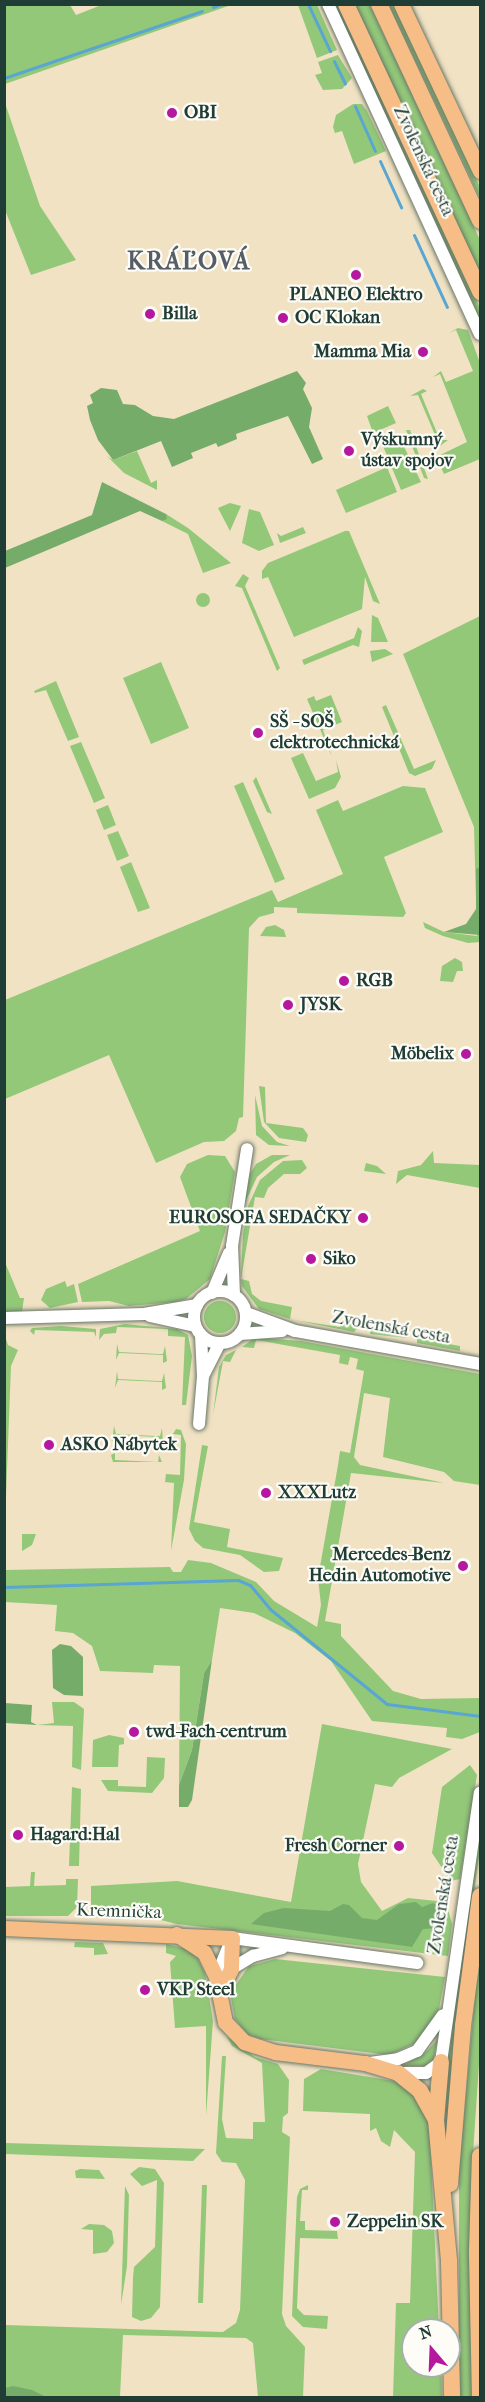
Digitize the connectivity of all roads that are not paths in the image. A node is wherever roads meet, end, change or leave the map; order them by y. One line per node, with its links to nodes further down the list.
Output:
1 (328, 4): 8 (street, Zvolenská cesta)
2 (346, 4): 7 (highway)
3 (379, 4): 6 (highway)
4 (401, 4): 5 (main road)
5 (480, 171)
6 (480, 221)
7 (480, 292)
8 (480, 334)
9 (247, 1149): 10 (street)
10 (232, 1246): 11 (street); 12 (street)
11 (212, 1293): 12 (street); 13 (street)
12 (234, 1295): 14 (street)
13 (197, 1305): 15 (street); 17 (street)
14 (246, 1313): 18 (street, Zvolenská cesta); 19 (street)
15 (144, 1314): 16 (street); 17 (street)
16 (4, 1318)
17 (198, 1330): 20 (street); 22 (street)
18 (295, 1331): 19 (street, Zvolenská cesta); 21 (street, Zvolenská cesta)
19 (240, 1334): 20 (street, Zvolenská cesta)
20 (220, 1343): 22 (street)
21 (480, 1364)
22 (203, 1376): 23 (street)
23 (199, 1424)
24 (480, 1794): 34 (street, Zvolenská cesta)
25 (480, 1896): 40 (highway)
26 (4, 1928): 27 (main road, Kremnička)
27 (176, 1934): 28 (main road, Kremnička); 32 (main road, Zvolenská cesta)
28 (232, 1938): 29 (street, Zvolenská cesta); 31 (main road); 32 (street)
29 (287, 1946): 30 (street, Zvolenská cesta); 31 (street, Zvolenská cesta)
30 (417, 1963)
31 (231, 1969): 33 (main road)
32 (216, 1977): 33 (main road, Zvolenská cesta)
33 (219, 1994): 36 (main road, Zvolenská cesta)
34 (448, 2003): 35 (street, Zvolenská cesta); 36 (street, Zvolenská cesta)
35 (441, 2062): 37 (street, Zvolenská cesta); 38 (highway)
36 (365, 2063): 37 (main road, Zvolenská cesta)
37 (398, 2073): 38 (highway)
38 (436, 2120): 40 (highway)
39 (480, 2156): 42 (highway)
40 (447, 2230): 41 (highway)
41 (452, 2397)
42 (480, 2397)

